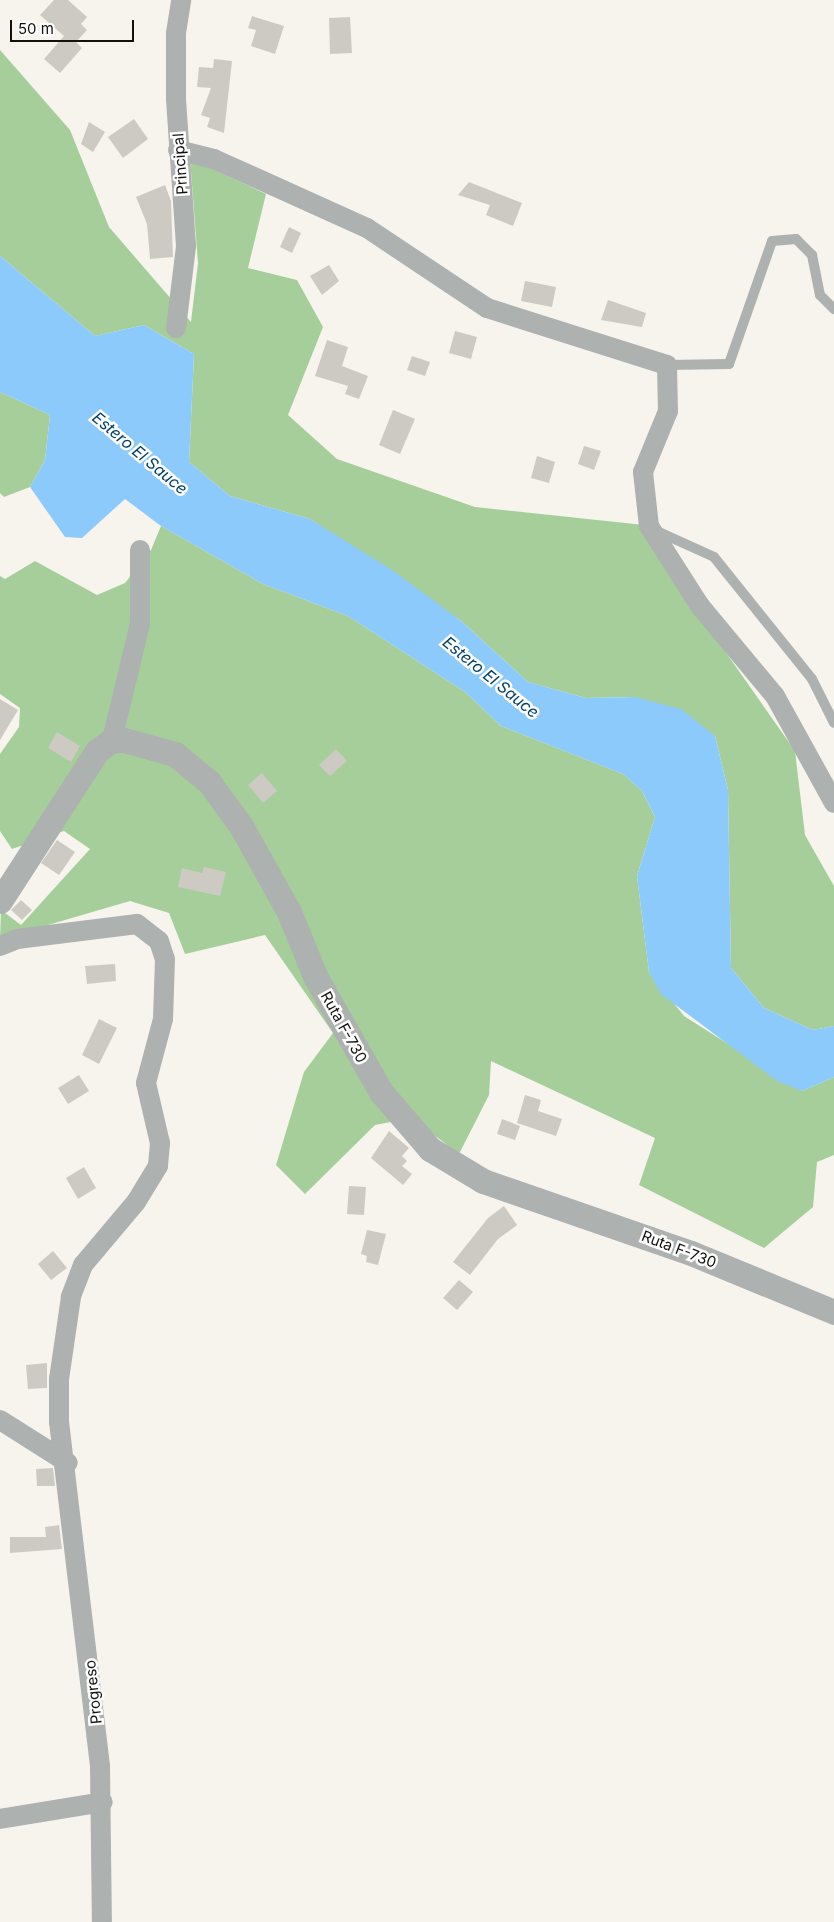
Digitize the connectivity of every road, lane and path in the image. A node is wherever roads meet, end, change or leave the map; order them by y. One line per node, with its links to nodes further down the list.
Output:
1 (181, 0): 2 (street, Principal)
2 (178, 150): 4 (street, Principal); 5 (street)
3 (834, 309): 5 (lane)
4 (176, 328)
5 (667, 365): 6 (street)
6 (649, 526): 8 (lane); 10 (street)
7 (140, 550): 9 (street)
8 (834, 723)
9 (112, 740): 11 (street); 13 (street, Ruta F-730)
10 (834, 803)
11 (0, 901)
12 (0, 946): 15 (street, Progreso)
13 (834, 1312)
14 (0, 1420): 15 (street)
15 (68, 1464): 16 (street, Progreso)
16 (103, 1802): 17 (street); 18 (street, Progreso)
17 (0, 1819)
18 (102, 1922)

